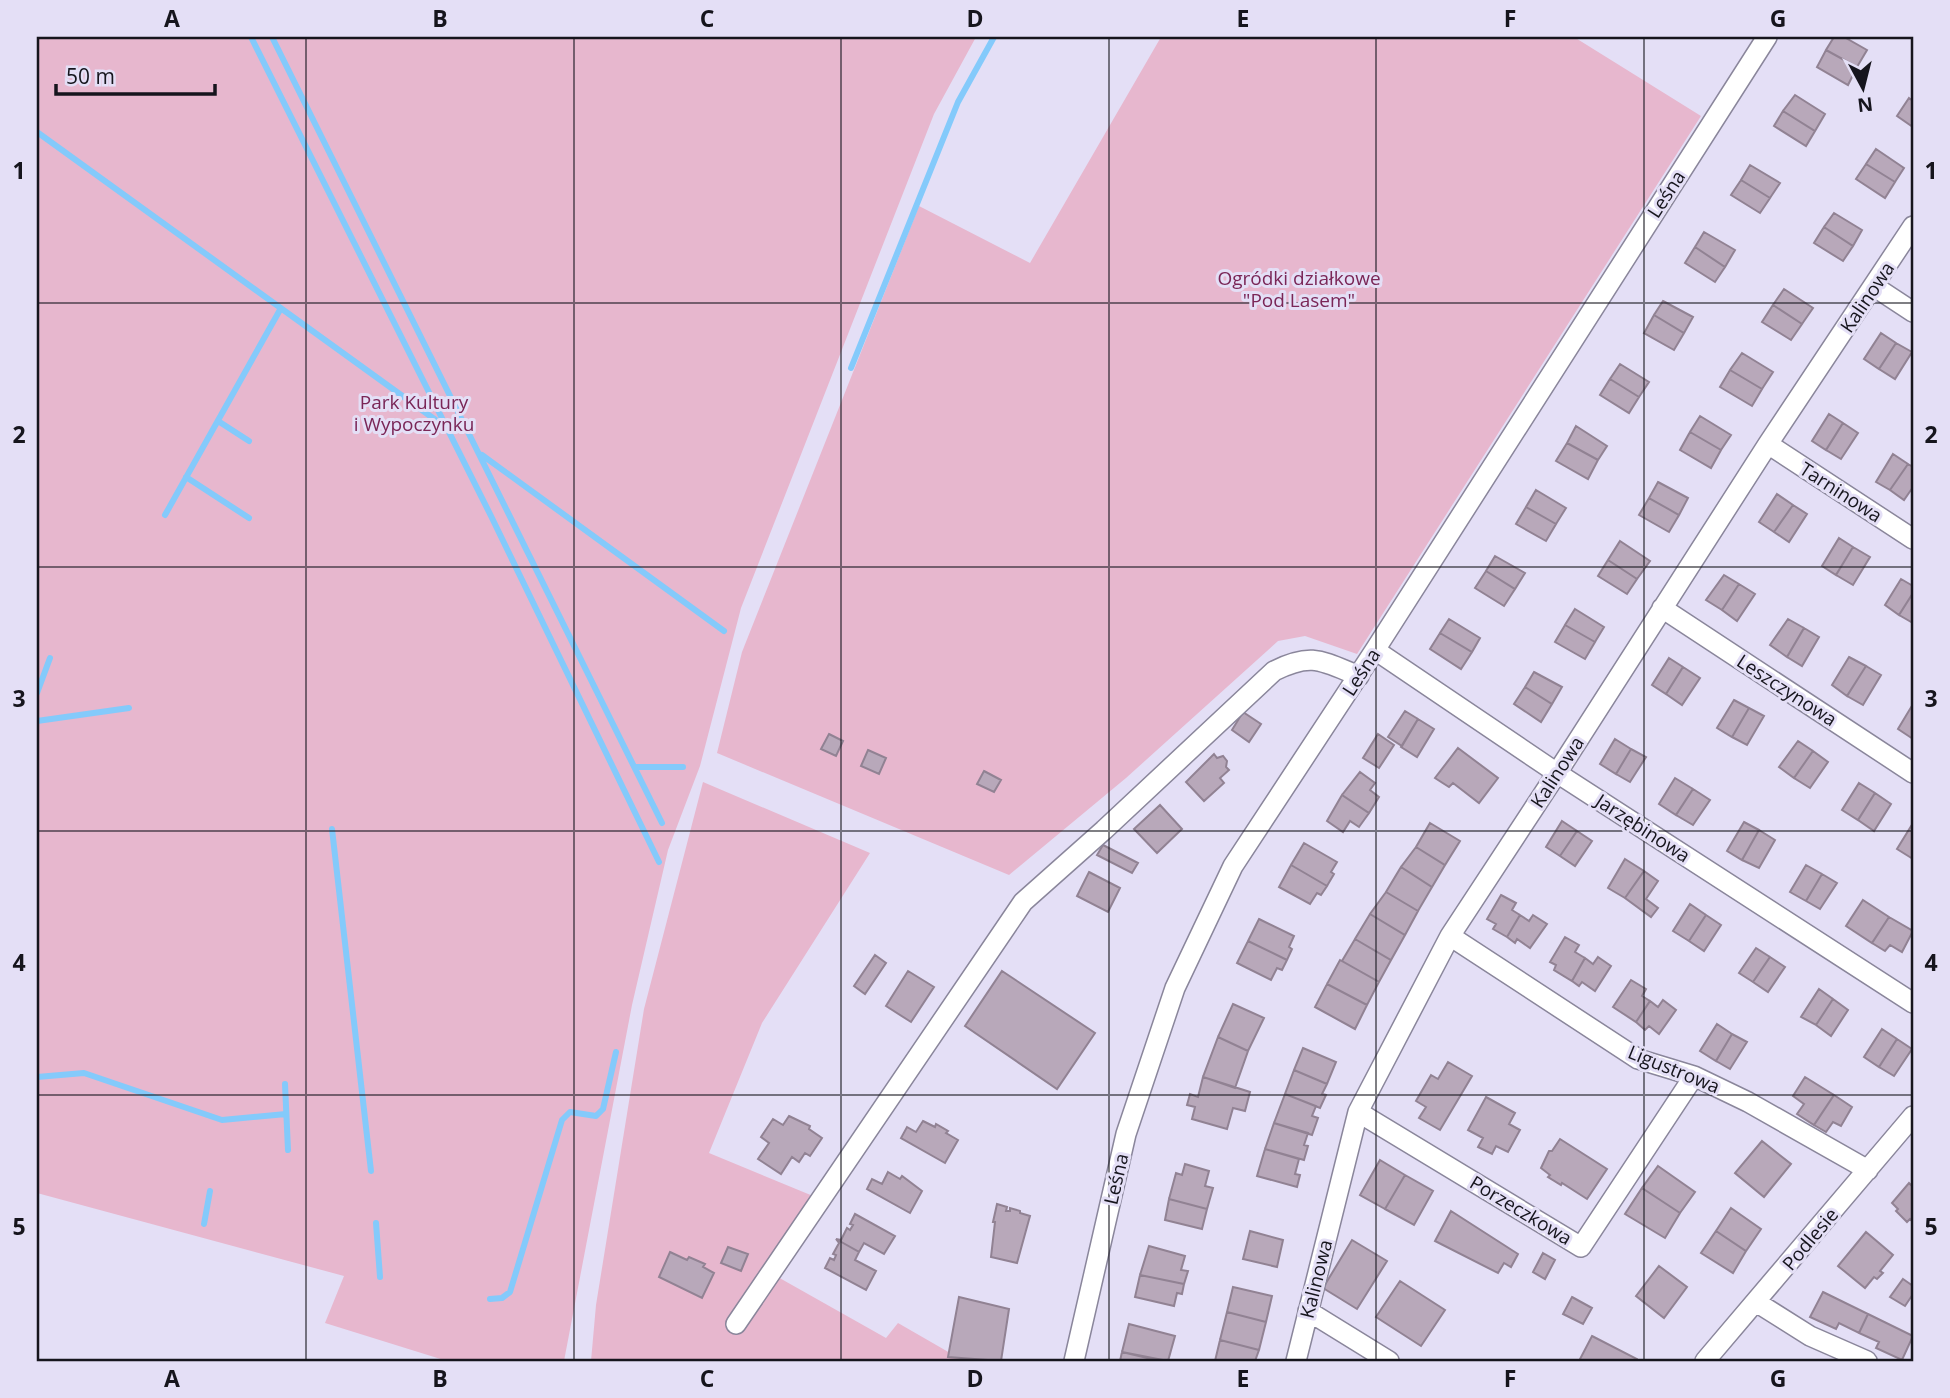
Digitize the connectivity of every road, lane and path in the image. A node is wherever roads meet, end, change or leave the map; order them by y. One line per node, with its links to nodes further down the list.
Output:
1 (1767, 37): 8 (street, Leśna)
2 (1913, 226): 3 (street, Kalinowa)
3 (1875, 287): 4 (street); 5 (street, Kalinowa)
4 (1913, 312)
5 (1769, 444): 6 (street, Tarninowa); 7 (street, Kalinowa)
6 (1913, 539)
7 (1662, 608): 10 (street, Kalinowa); 11 (street, Leszczynowa)
8 (1375, 650): 9 (street, Leśna); 10 (street, Jarzębinowa)
9 (1359, 676): 20 (street); 21 (street, Leśna)
10 (1558, 773): 12 (street, Kalinowa); 13 (street, Jarzębinowa)
11 (1913, 773)
12 (1450, 936): 14 (street, Ligustrowa); 15 (street, Kalinowa)
13 (1913, 1003)
14 (1693, 1076): 15 (street, Porzeczkowa); 17 (street, Ligustrowa)
15 (1358, 1112): 19 (street, Kalinowa)
16 (1913, 1116): 17 (street, Podlesie)
17 (1868, 1170): 18 (street, Podlesie)
18 (1756, 1302): 24 (street, Podlesie); 25 (street)
19 (1308, 1311): 22 (street, Kalinowa); 23 (street)
20 (736, 1324)
21 (1074, 1361)
22 (1296, 1361)
23 (1389, 1361)
24 (1705, 1361)
25 (1867, 1361)

